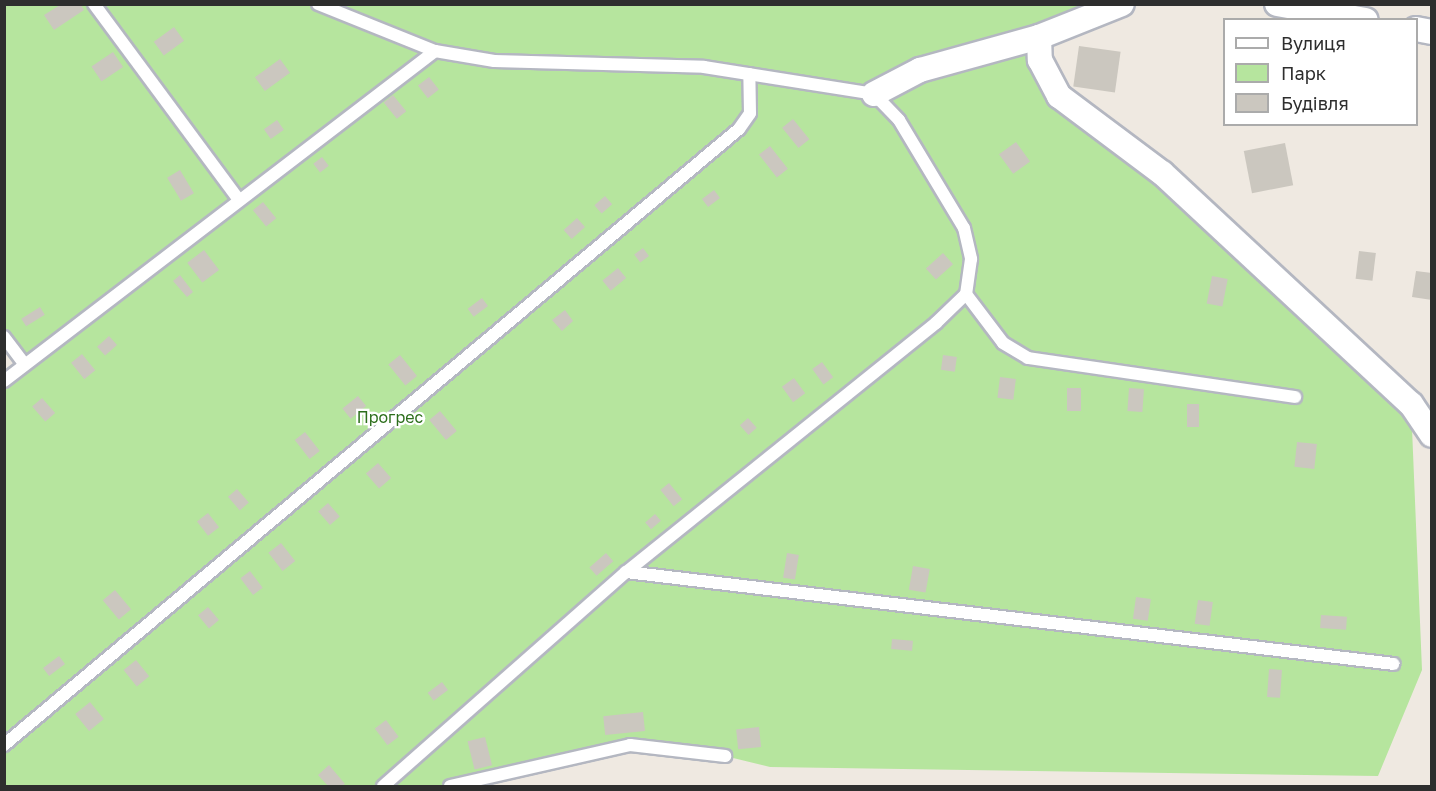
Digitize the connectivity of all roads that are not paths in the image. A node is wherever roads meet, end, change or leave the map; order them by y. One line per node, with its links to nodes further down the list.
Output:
1 (94, 4): 10 (lane)
2 (318, 4): 7 (lane)
3 (1122, 4): 6 (street)
4 (1277, 4): 5 (street)
5 (1355, 18)
6 (1039, 37): 9 (street); 16 (street)
7 (435, 51): 8 (lane); 10 (lane)
8 (749, 74): 9 (lane); 19 (lane)
9 (874, 94): 11 (lane)
10 (239, 201): 13 (lane)
11 (966, 294): 15 (lane); 17 (lane)
12 (4, 338): 13 (lane)
13 (24, 364): 14 (lane)
14 (4, 381)
15 (1295, 397)
16 (1431, 435)
17 (626, 572): 18 (lane); 21 (lane)
18 (1394, 664)
19 (4, 745)
20 (725, 756): 22 (lane)
21 (383, 786)
22 (450, 786)

